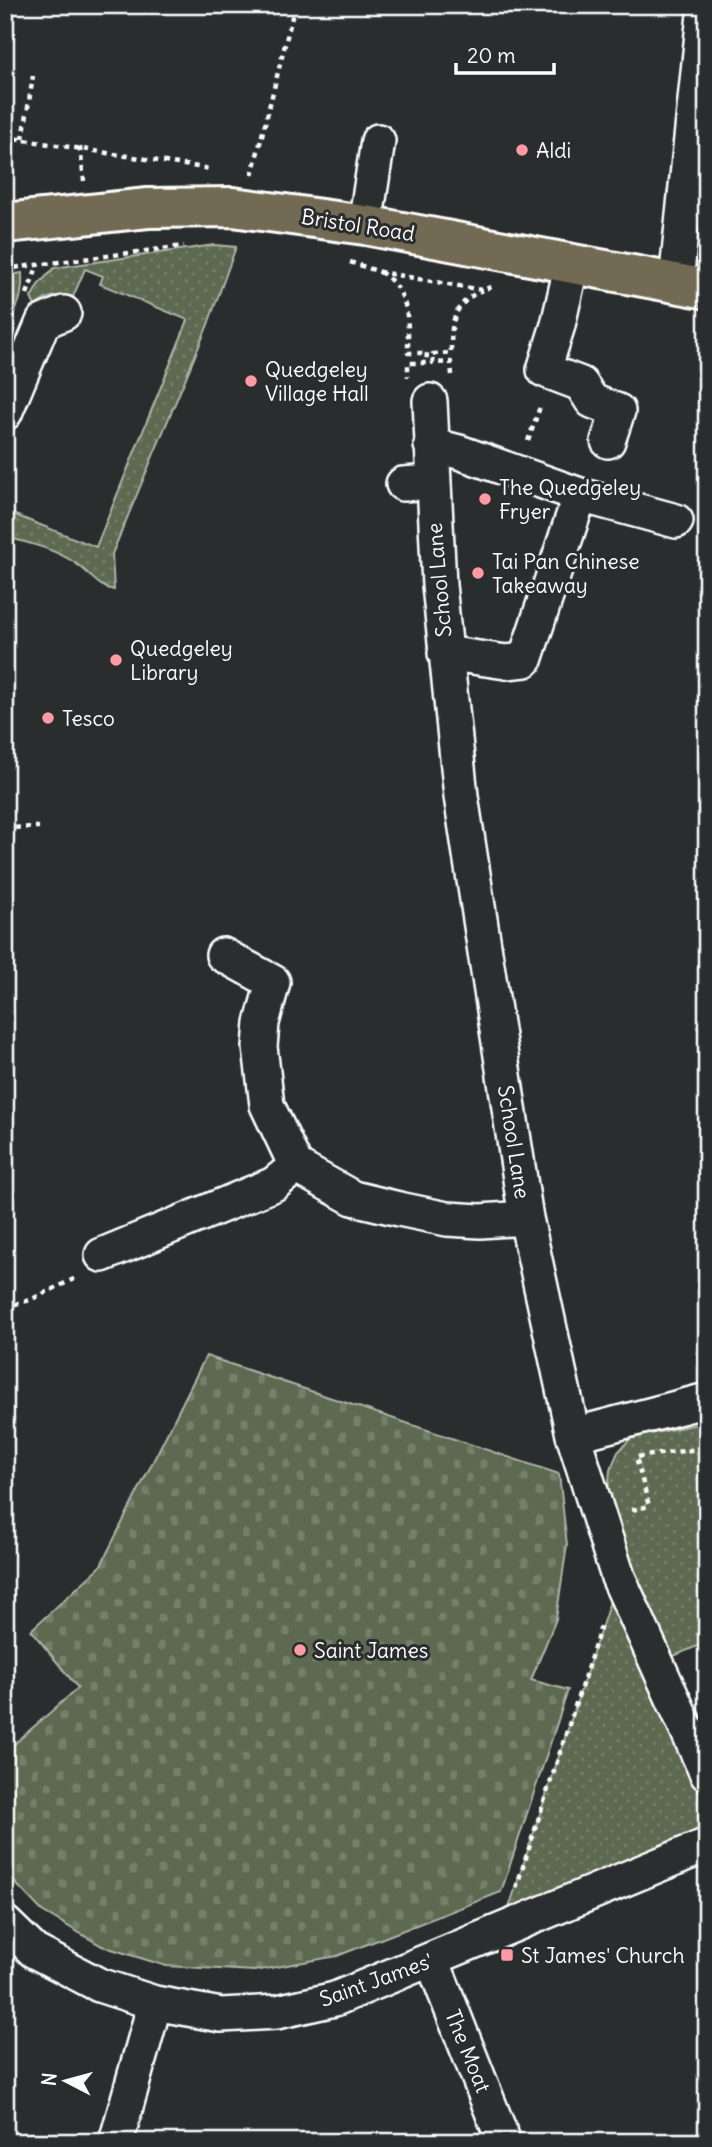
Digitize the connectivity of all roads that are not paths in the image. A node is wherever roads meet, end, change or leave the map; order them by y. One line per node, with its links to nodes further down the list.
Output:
1 (705, 5): 2 (street)
2 (703, 72): 7 (street)
3 (378, 141): 5 (street)
4 (5, 223): 5 (main road, Bristol Road)
5 (368, 243): 6 (main road, Bristol Road)
6 (572, 263): 7 (main road, Bristol Road); 11 (street)
7 (691, 286)
8 (64, 313): 10 (street)
9 (430, 401): 12 (street, School Lane)
10 (5, 413)
11 (608, 441)
12 (431, 445): 13 (street); 15 (street, School Lane)
13 (580, 495): 14 (street); 15 (street)
14 (676, 521)
15 (445, 653): 18 (street, School Lane)
16 (223, 955): 17 (street)
17 (296, 1167): 18 (street); 19 (street)
18 (526, 1218): 21 (street, School Lane)
19 (102, 1255)
20 (707, 1400): 21 (street)
21 (573, 1435): 22 (street, School Lane)
22 (707, 1774)
23 (707, 1845): 25 (street, Saint James')
24 (5, 1923): 26 (street, Saint James')
25 (432, 1960): 26 (street, Saint James'); 28 (street, The Moat)
26 (155, 2003): 27 (street)
27 (116, 2142)
28 (504, 2142)

